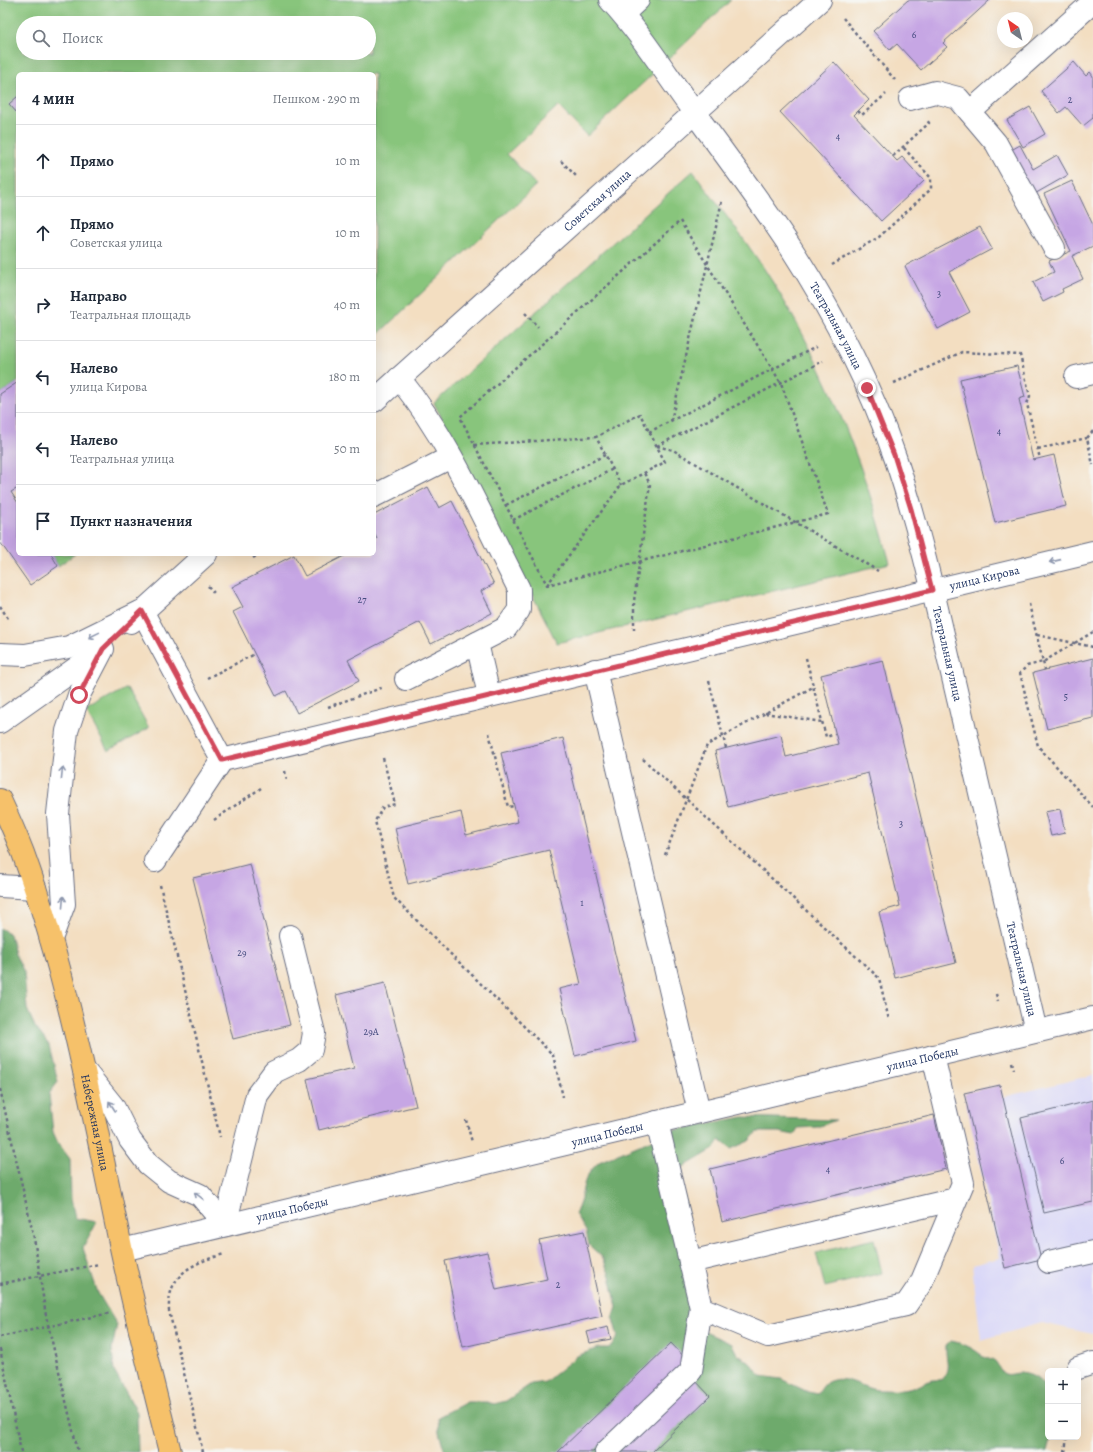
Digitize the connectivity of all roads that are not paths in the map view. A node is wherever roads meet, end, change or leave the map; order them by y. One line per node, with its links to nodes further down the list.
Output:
1 (820, 0): 6 (street, Советская улица)
2 (624, 5): 6 (street, Театральная улица)
3 (1088, 7): 5 (street)
4 (910, 99): 5 (street)
5 (970, 112): 7 (street)
6 (694, 113): 8 (street, Советская улица); 14 (street, Театральная улица)
7 (1054, 248)
8 (399, 378): 9 (street, Советская улица); 10 (street)
9 (376, 399)
10 (449, 452): 11 (street); 16 (street)
11 (376, 495)
12 (1093, 552): 14 (street, улица Кирова, one-way to 14)
13 (204, 556): 15 (street)
14 (932, 590): 19 (street, улица Кирова); 31 (street, Театральная улица)
15 (142, 611): 17 (street); 18 (street, one-way to 18); 23 (street)
16 (477, 643): 20 (street); 21 (street)
17 (103, 649): 22 (street); 29 (street, one-way to 17)
18 (0, 654)
19 (594, 670): 21 (street, улица Кирова); 34 (street)
20 (406, 679)
21 (489, 695): 23 (street, улица Кирова)
22 (0, 722)
23 (222, 760): 25 (street)
24 (0, 800): 27 (main road, Набережная улица)
25 (154, 861)
26 (0, 886): 27 (street)
27 (35, 888): 29 (main road, Набережная улица)
28 (290, 936): 37 (street)
29 (51, 939): 33 (main road, Набережная улица)
30 (1093, 1018): 31 (street, улица Победы)
31 (1036, 1031): 32 (street, улица Победы)
32 (933, 1056): 34 (street, улица Победы); 36 (street)
33 (84, 1070): 37 (street, one-way to 33); 39 (main road, Набережная улица)
34 (699, 1112): 35 (street, улица Победы)
35 (657, 1122): 37 (street, улица Победы); 40 (street)
36 (956, 1198): 40 (street); 42 (street)
37 (225, 1225): 39 (street, улица Победы)
38 (1093, 1252): 41 (street)
39 (123, 1254): 43 (main road, Набережная улица)
40 (690, 1262): 42 (street)
41 (1049, 1262)
42 (701, 1308): 44 (street)
43 (170, 1452)
44 (606, 1452)

